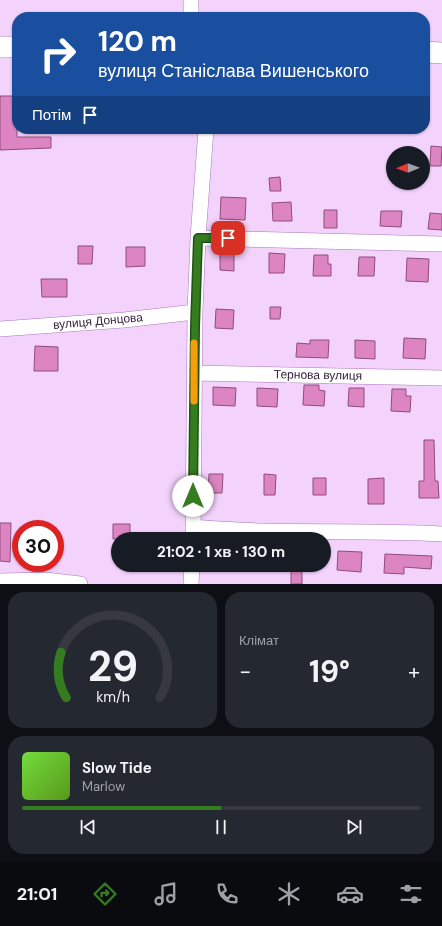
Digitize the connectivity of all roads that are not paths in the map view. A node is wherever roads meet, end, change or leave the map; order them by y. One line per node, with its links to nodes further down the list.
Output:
1 (191, 0): 2 (street)
2 (190, 12)
3 (0, 47): 4 (main road)
4 (12, 47)
5 (430, 52): 6 (main road)
6 (442, 53)
7 (206, 134): 8 (street)
8 (198, 238): 9 (street); 10 (street)
9 (442, 244)
10 (195, 312): 11 (street, вулиця Донцова); 12 (street)
11 (0, 329)
12 (194, 373): 13 (street, Тернова вулиця); 14 (street)
13 (442, 378)
14 (193, 532)
15 (331, 532): 16 (street)
16 (442, 534)
17 (192, 572): 20 (street)
18 (0, 581): 19 (street)
19 (80, 584)
20 (191, 584)

